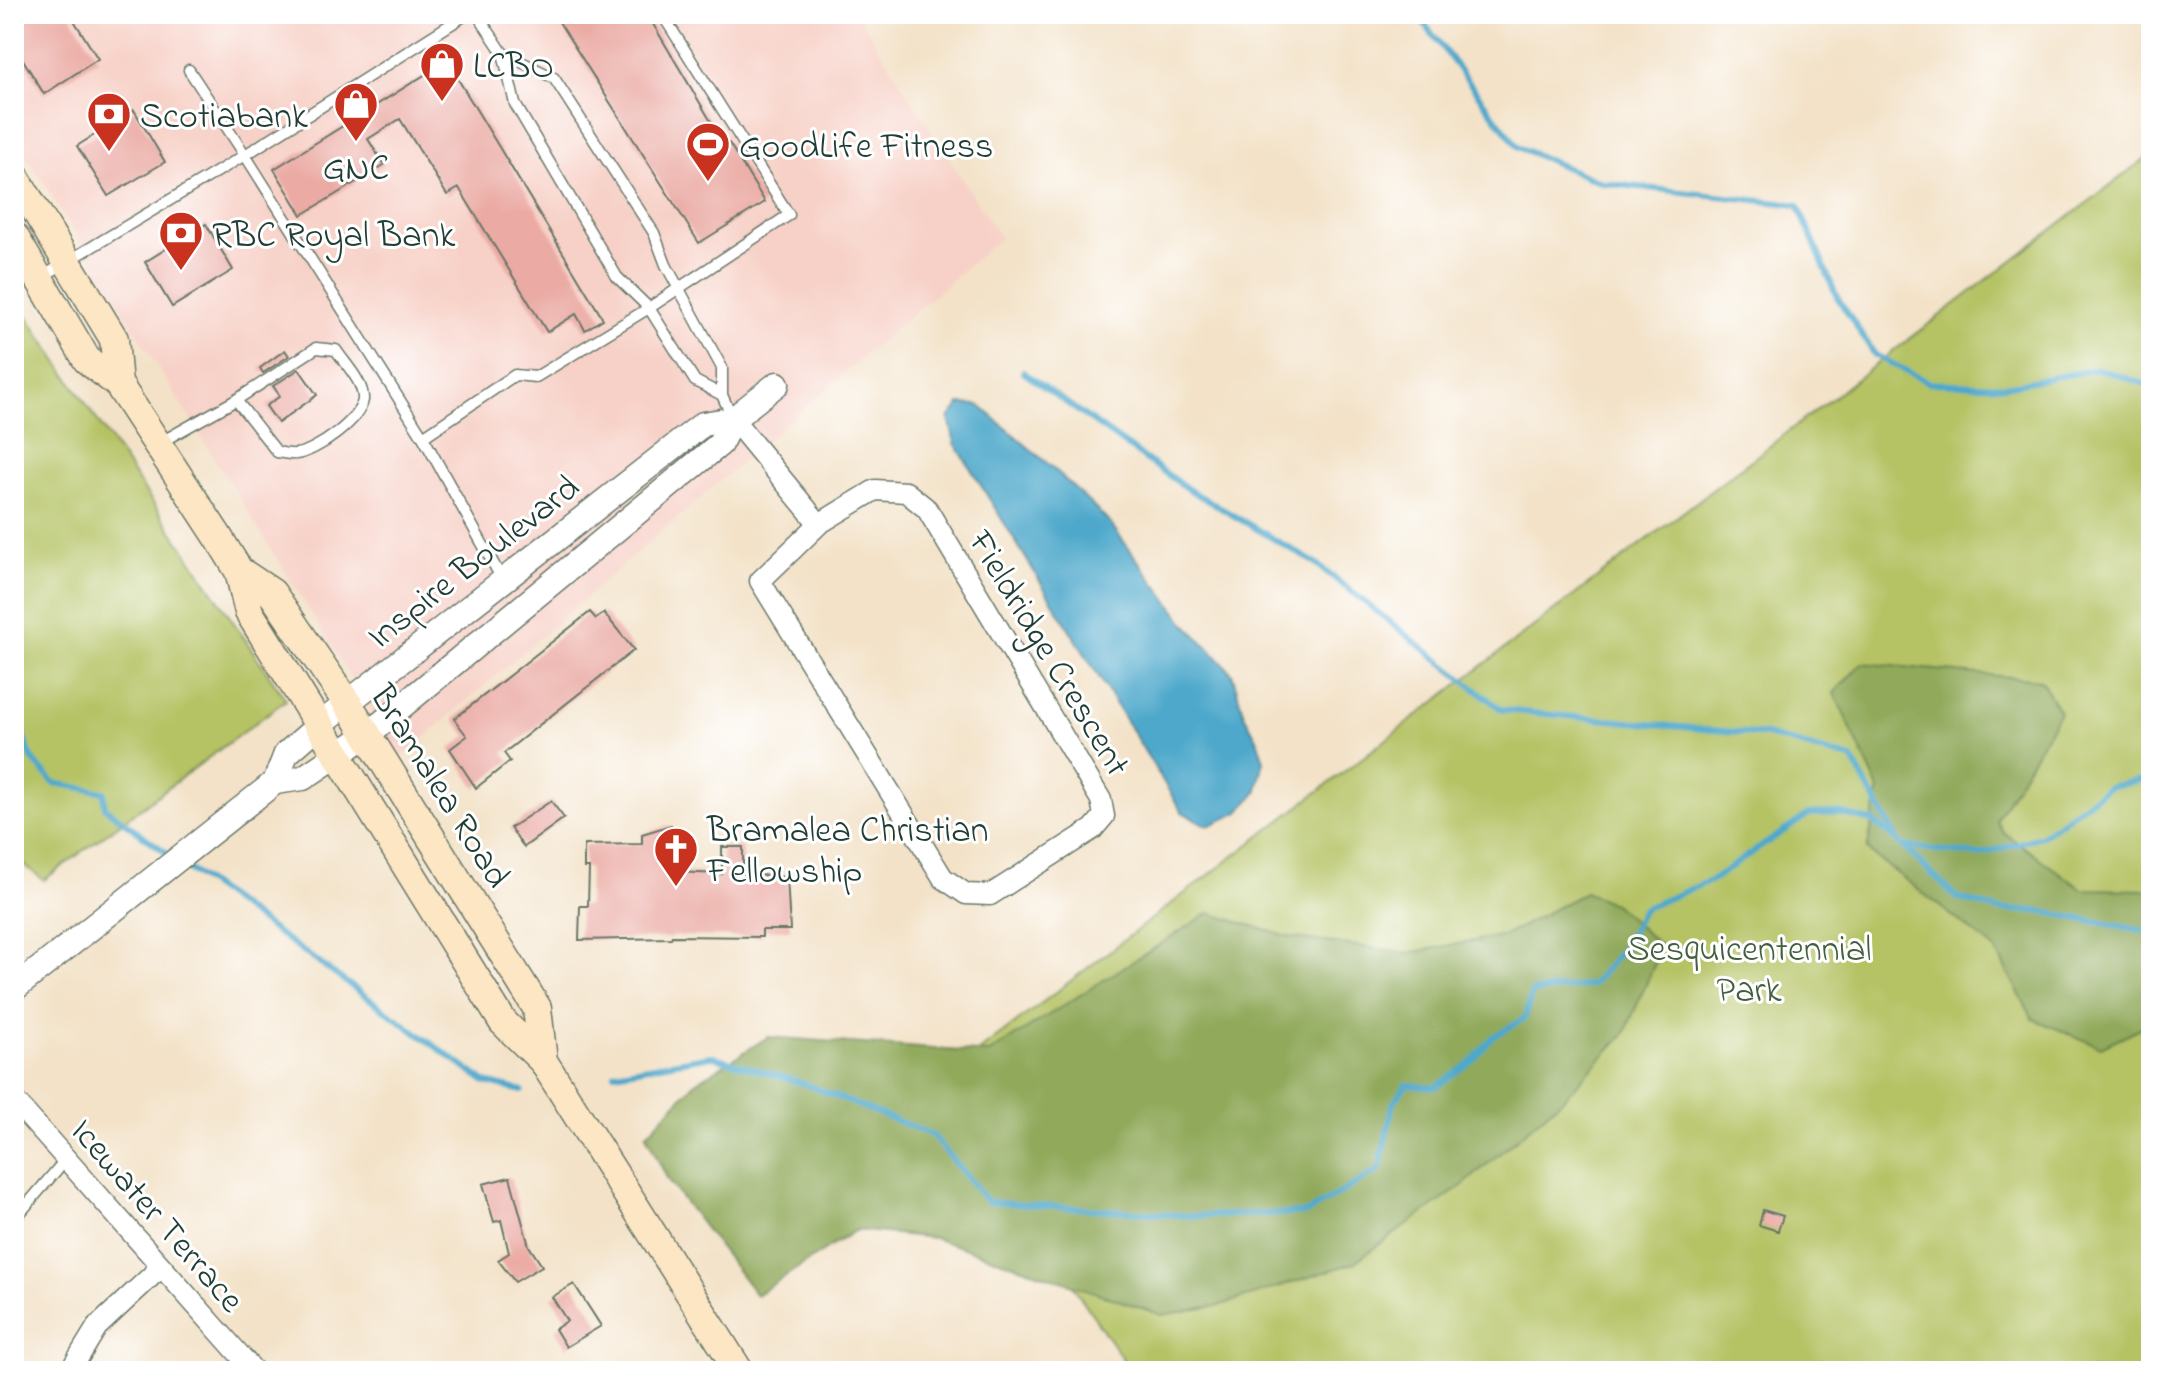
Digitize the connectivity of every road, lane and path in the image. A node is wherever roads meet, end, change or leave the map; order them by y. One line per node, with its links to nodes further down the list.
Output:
1 (467, 14): 6 (lane)
2 (477, 14): 4 (lane)
3 (662, 14): 11 (lane)
4 (503, 53): 11 (lane); 12 (lane)
5 (189, 70): 6 (lane)
6 (245, 155): 9 (lane); 18 (lane)
7 (14, 175): 9 (main road, Bramalea Road)
8 (14, 236): 10 (main road, Bramalea Road)
9 (66, 261): 10 (lane); 13 (main road, Bramalea Road)
10 (39, 279): 13 (main road, Bramalea Road)
11 (678, 288): 12 (lane); 15 (lane)
12 (649, 308): 15 (lane); 18 (lane)
13 (118, 384): 19 (main road, Bramalea Road)
14 (777, 384): 17 (street, Inspire Boulevard)
15 (722, 395): 17 (lane)
16 (236, 400): 16 (lane); 19 (lane)
17 (733, 419): 20 (street); 22 (street, Inspire Boulevard); 25 (street, Inspire Boulevard)
18 (423, 437): 22 (lane)
19 (158, 444): 21 (main road, Bramalea Road)
20 (819, 524): 20 (street, Fieldridge Crescent)
21 (239, 571): 23 (main road, Bramalea Road); 24 (main road, Bramalea Road)
22 (503, 581): 23 (street, Inspire Boulevard)
23 (348, 704): 24 (street, Inspire Boulevard); 25 (main road, Bramalea Road)
24 (318, 726): 26 (main road, Bramalea Road); 27 (street, Inspire Boulevard)
25 (367, 735): 26 (street, Inspire Boulevard); 29 (main road, Bramalea Road)
26 (337, 756): 27 (street, Inspire Boulevard); 29 (main road, Bramalea Road)
27 (275, 782): 28 (street, Inspire Boulevard)
28 (14, 989)
29 (543, 1061): 36 (main road, Bramalea Road)
30 (14, 1100): 31 (street, Icewater Terrace)
31 (66, 1159): 32 (lane); 33 (street, Icewater Terrace)
32 (14, 1220)
33 (161, 1267): 34 (street); 35 (street, Icewater Terrace)
34 (70, 1371)
35 (254, 1371)
36 (739, 1371)

